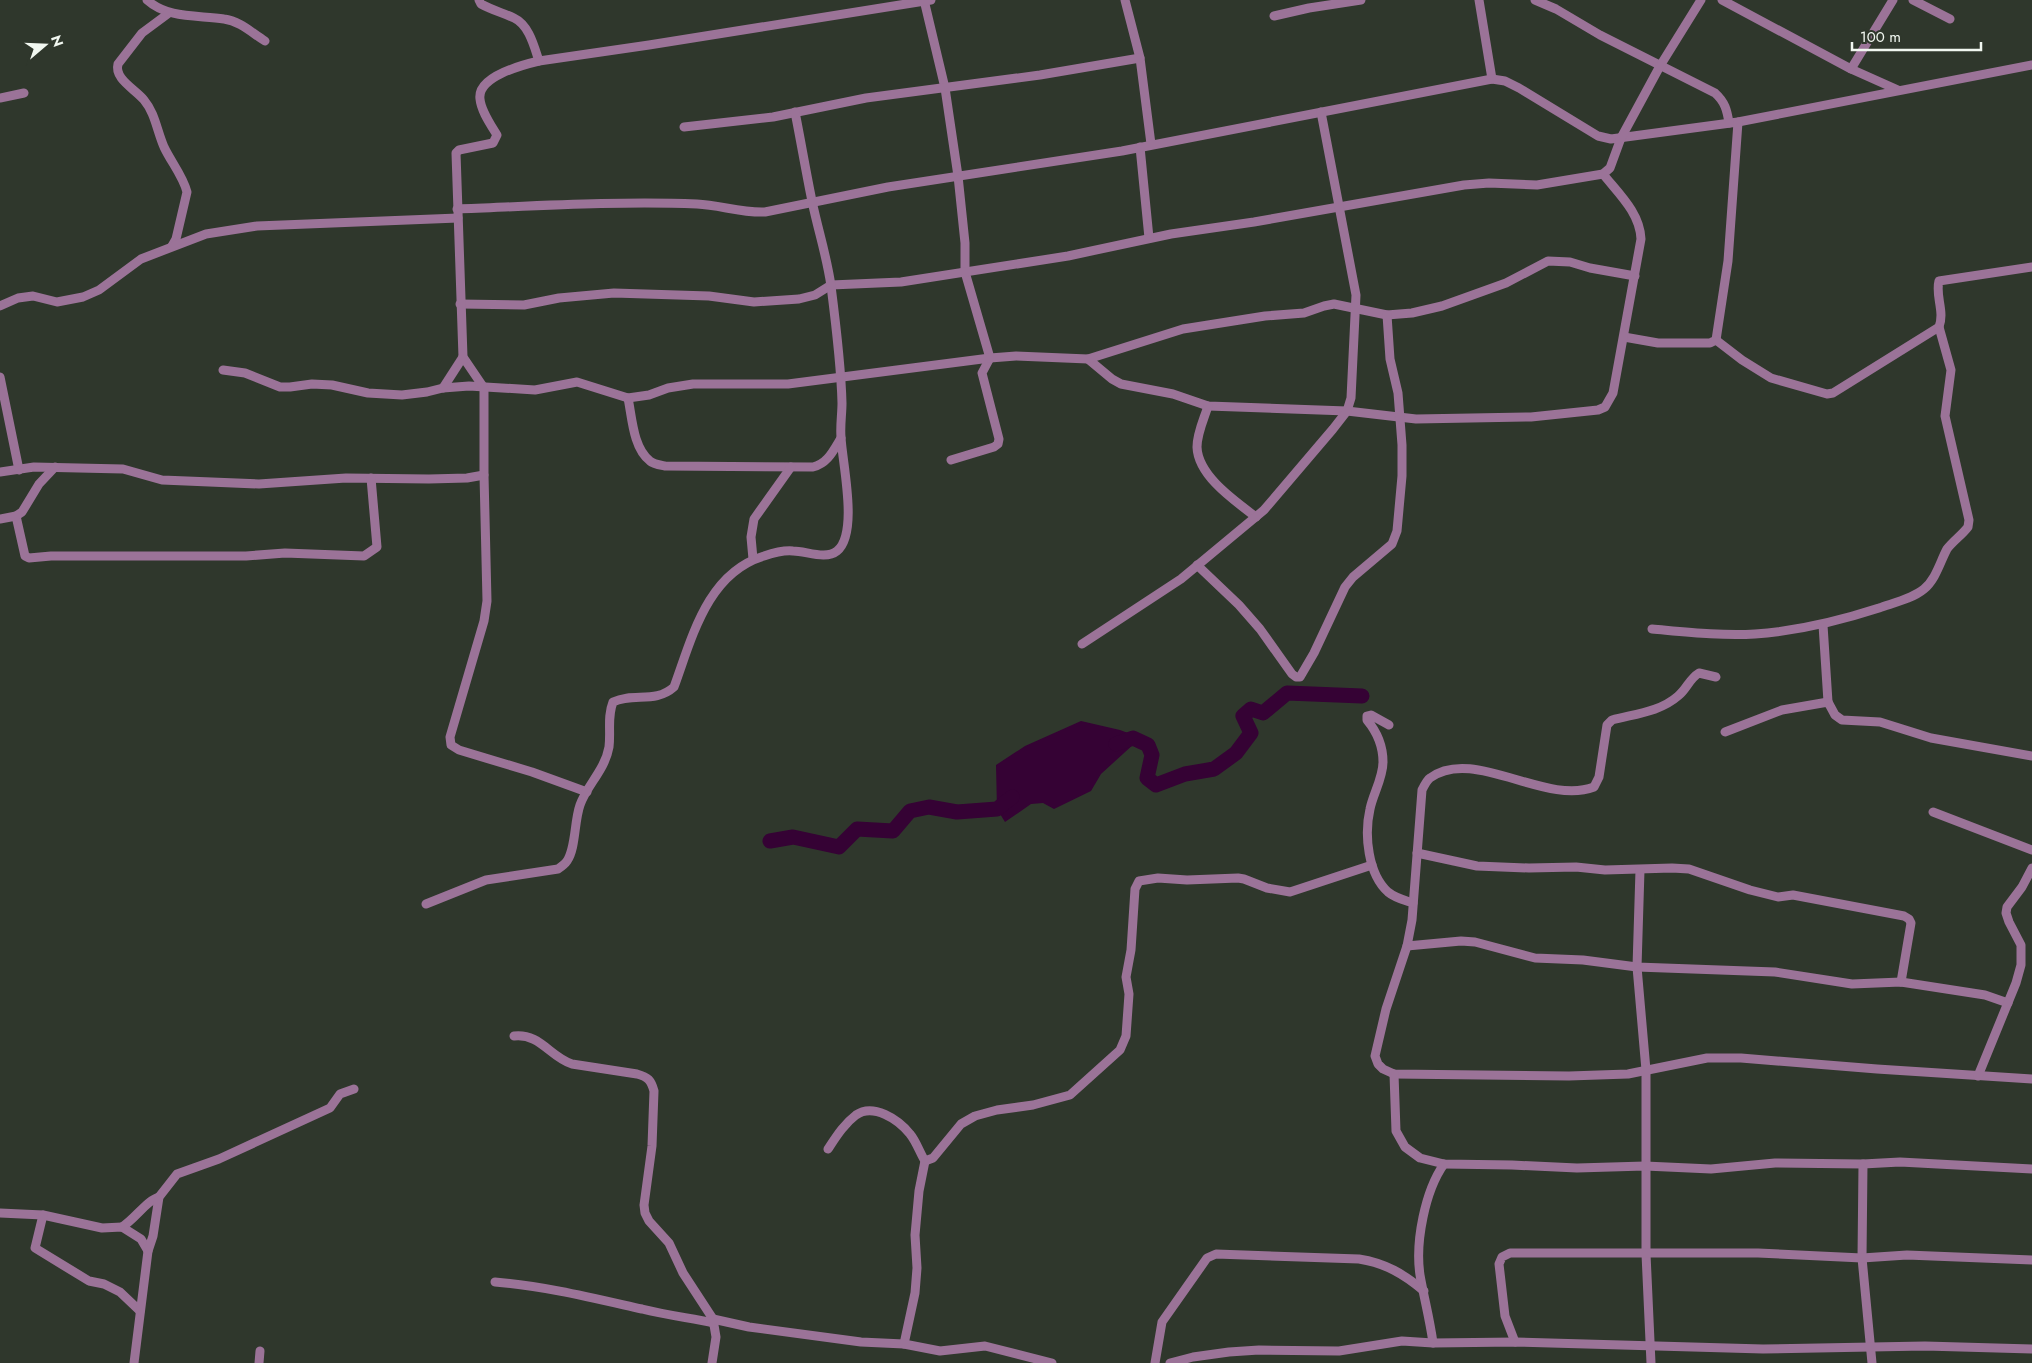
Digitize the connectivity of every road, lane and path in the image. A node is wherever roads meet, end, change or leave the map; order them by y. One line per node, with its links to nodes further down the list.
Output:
1 (146, 0): 13 (street)
2 (480, 0): 18 (street)
3 (926, 0): 18 (street); 23 (street)
4 (1125, 0): 17 (street)
5 (1361, 0): 12 (street)
6 (1479, 0): 22 (street)
7 (1534, 0): 20 (street)
8 (1701, 0): 20 (street)
9 (1722, 0): 21 (street)
10 (1893, 0): 21 (street)
11 (1913, 0): 15 (street)
12 (1309, 4): 14 (street)
13 (169, 13): 16 (street); 40 (street)
14 (1274, 16)
15 (1950, 19)
16 (265, 41)
17 (1140, 58): 23 (street); 32 (street)
18 (539, 60): 38 (street)
19 (2032, 64): 24 (street)
20 (1660, 66): 29 (street); 31 (street)
21 (1851, 69): 24 (street)
22 (1492, 79): 28 (street); 31 (street)
23 (945, 88): 27 (street); 35 (street)
24 (1899, 90): 29 (street)
25 (24, 93): 26 (street)
26 (0, 98)
27 (795, 112): 30 (street); 36 (street)
28 (1320, 112): 32 (street); 37 (street)
29 (1734, 122): 31 (street); 51 (street)
30 (684, 127)
31 (1621, 138): 34 (street)
32 (1151, 144): 33 (street)
33 (1140, 146): 35 (street); 39 (street)
34 (1603, 174): 37 (street); 43 (street)
35 (958, 176): 36 (street); 42 (street)
36 (812, 203): 38 (street); 44 (street)
37 (1340, 206): 39 (street); 47 (street)
38 (457, 213): 40 (street); 45 (street)
39 (1149, 238): 42 (street)
40 (172, 246): 46 (street)
41 (2032, 267): 49 (street)
42 (965, 272): 44 (street); 53 (street)
43 (1635, 276): 48 (street); 50 (street)
44 (831, 285): 45 (street); 56 (street)
45 (460, 304): 52 (street)
46 (0, 306)
47 (1357, 308): 48 (street); 54 (street); 62 (street)
48 (1388, 315): 63 (street)
49 (1938, 327): 51 (street); 77 (street)
50 (1624, 337): 51 (street); 63 (street)
51 (1716, 340)
52 (463, 357): 58 (street); 59 (street)
53 (990, 358): 54 (street); 56 (street); 65 (street)
54 (1088, 359): 61 (street)
55 (223, 370): 58 (street)
56 (840, 376): 60 (street); 64 (street)
57 (0, 377): 68 (street)
58 (443, 388): 59 (street)
59 (484, 388): 60 (street); 70 (street)
60 (628, 398): 67 (street)
61 (1208, 406): 62 (street); 73 (street)
62 (1347, 410): 63 (street); 73 (street)
63 (1399, 417): 76 (street)
64 (841, 438): 67 (street); 75 (street)
65 (951, 460)
66 (55, 467): 68 (street); 71 (street); 72 (street)
67 (791, 467): 75 (street)
68 (19, 470): 69 (street)
69 (0, 472)
70 (484, 476): 71 (street); 85 (street)
71 (371, 478): 72 (street)
72 (16, 516): 74 (street)
73 (1256, 517): 76 (street)
74 (0, 519)
75 (753, 559): 85 (street)
76 (1197, 565): 79 (street)
77 (1823, 624): 78 (street); 81 (street)
78 (1652, 629)
79 (1082, 644)
80 (1716, 677): 88 (street)
81 (1828, 702): 83 (street); 84 (street)
82 (1389, 725): 89 (street)
83 (1725, 732)
84 (2032, 756)
85 (587, 792): 93 (street)
86 (1933, 812): 87 (street)
87 (2032, 850)
88 (1417, 853): 91 (street); 92 (street)
89 (1372, 865): 92 (street); 105 (street)
90 (2032, 868): 97 (street)
91 (1640, 870): 95 (street); 96 (street)
92 (1413, 902): 94 (street)
93 (426, 904)
94 (1407, 946): 95 (street); 100 (street)
95 (1637, 967): 96 (street); 99 (street)
96 (1901, 982): 97 (street)
97 (2008, 1003): 101 (street)
98 (514, 1036): 121 (street)
99 (1646, 1070): 100 (street); 101 (street); 108 (street)
100 (1394, 1074): 106 (street)
101 (1978, 1076): 102 (street)
102 (2032, 1079)
103 (354, 1089): 110 (street)
104 (828, 1149): 105 (street)
105 (925, 1161): 124 (street)
106 (1444, 1164): 108 (street); 119 (street)
107 (1862, 1164): 108 (street); 109 (street); 116 (street)
108 (1645, 1166): 115 (street)
109 (2032, 1169)
110 (160, 1197): 113 (street); 114 (street)
111 (0, 1213): 112 (street)
112 (43, 1216): 113 (street); 120 (street)
113 (122, 1227): 114 (street)
114 (148, 1251): 120 (street)
115 (1646, 1254): 116 (street); 122 (street); 125 (street)
116 (1862, 1258): 117 (street); 126 (street)
117 (2032, 1260)
118 (494, 1282): 121 (street)
119 (1424, 1291): 123 (street); 133 (street)
120 (140, 1311): 129 (street)
121 (714, 1321): 124 (street); 131 (street)
122 (1515, 1342): 123 (street); 125 (street)
123 (1433, 1343): 134 (street)
124 (904, 1344): 132 (street)
125 (1650, 1345): 126 (street); 135 (street)
126 (1872, 1347): 127 (street); 136 (street)
127 (2032, 1349)
128 (260, 1351): 130 (street)
129 (134, 1363)
130 (259, 1363)
131 (712, 1363)
132 (1052, 1363)
133 (1155, 1363)
134 (1170, 1363)
135 (1651, 1363)
136 (1872, 1363)

